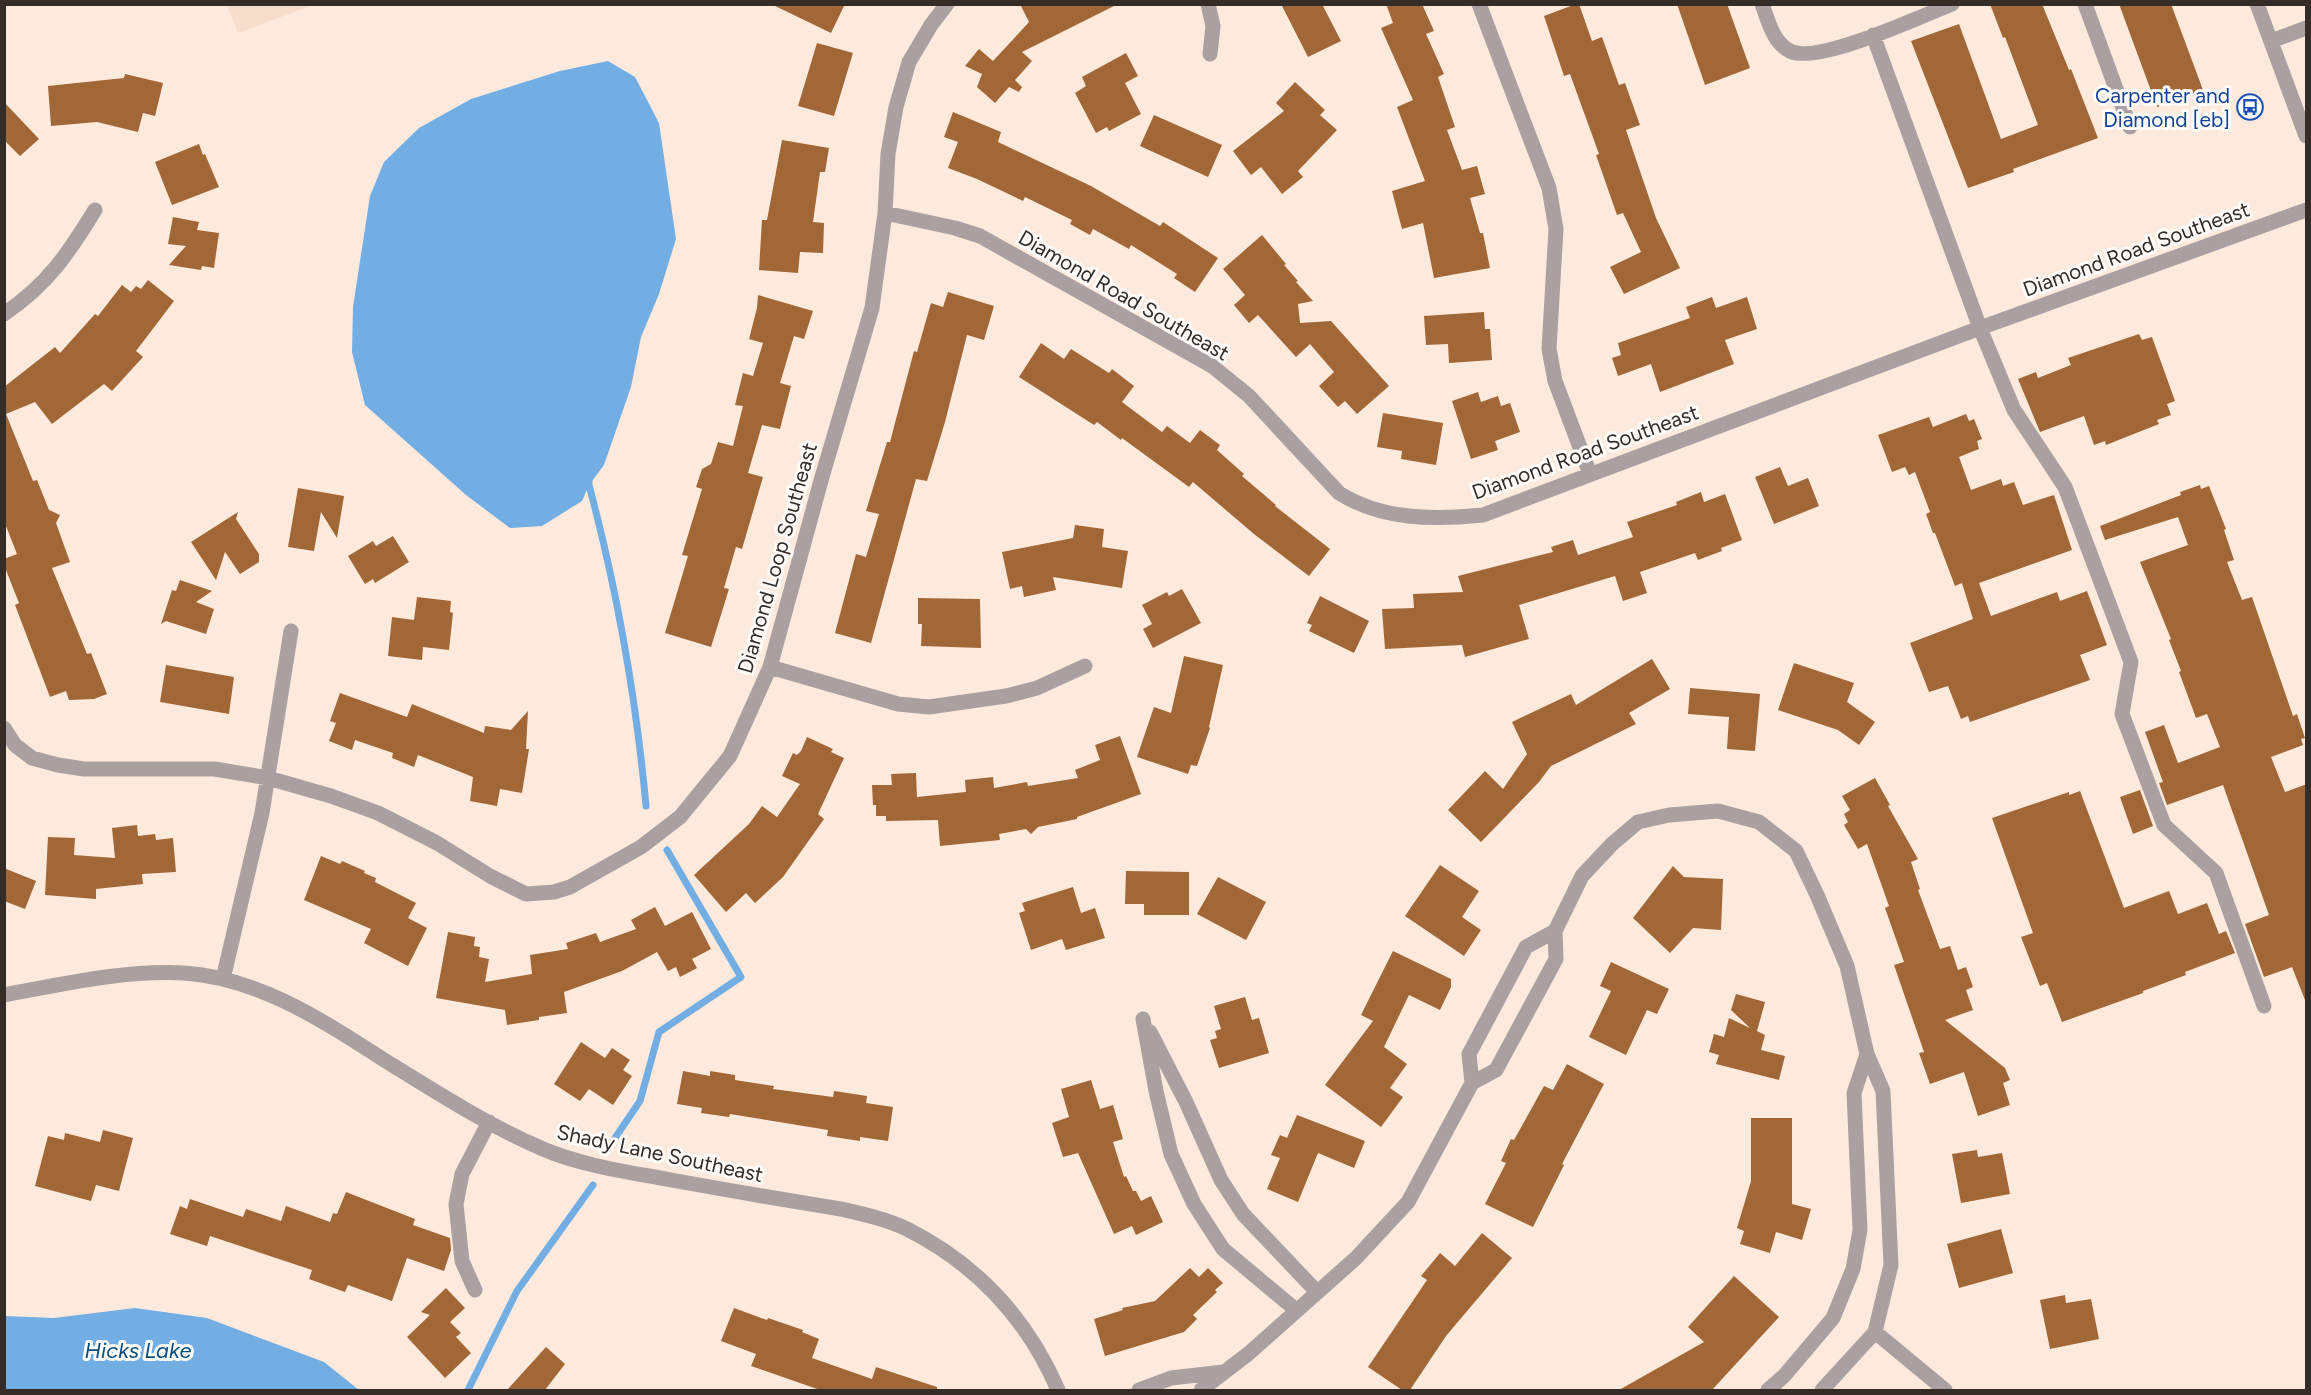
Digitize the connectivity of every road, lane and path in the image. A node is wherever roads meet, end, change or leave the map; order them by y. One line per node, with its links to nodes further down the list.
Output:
1 (947, 4): 16 (street, Diamond Loop Southeast)
2 (1208, 4): 11 (street)
3 (1479, 4): 19 (street)
4 (1762, 4): 9 (street)
5 (1952, 4): 9 (street)
6 (2085, 4): 12 (street)
7 (2257, 4): 10 (street)
8 (2307, 28): 10 (street)
9 (1873, 35): 18 (street)
10 (2271, 41): 13 (street)
11 (1210, 54)
12 (2130, 127)
13 (2307, 136)
14 (94, 210): 17 (street)
15 (2307, 210): 18 (street, Diamond Road Southeast)
16 (885, 213): 19 (street, Diamond Road Southeast); 22 (street, Diamond Loop Southeast)
17 (4, 314)
18 (1980, 328): 19 (street, Diamond Road Southeast); 28 (street)
19 (1590, 474)
20 (291, 631): 24 (street)
21 (1085, 666): 22 (street)
22 (770, 668): 24 (street, Diamond Loop Southeast)
23 (4, 728): 24 (street, Diamond Loop Southeast)
24 (268, 778): 26 (street)
25 (1555, 931): 29 (street); 30 (street); 30 (street)
26 (223, 979): 27 (street, Shady Lane Southeast); 31 (street, Shady Lane Southeast)
27 (4, 995)
28 (2264, 1006)
29 (1866, 1054): 35 (street); 40 (street)
30 (1472, 1083): 33 (street)
31 (489, 1122): 32 (street); 37 (street, Shady Lane Southeast)
32 (475, 1290)
33 (1317, 1292): 34 (street); 34 (street)
34 (1296, 1310): 36 (street)
35 (1875, 1332): 41 (street); 42 (street)
36 (1223, 1372): 38 (street); 39 (street)
37 (1058, 1390)
38 (1139, 1390)
39 (1201, 1390)
40 (1768, 1390)
41 (1822, 1390)
42 (1945, 1390)

